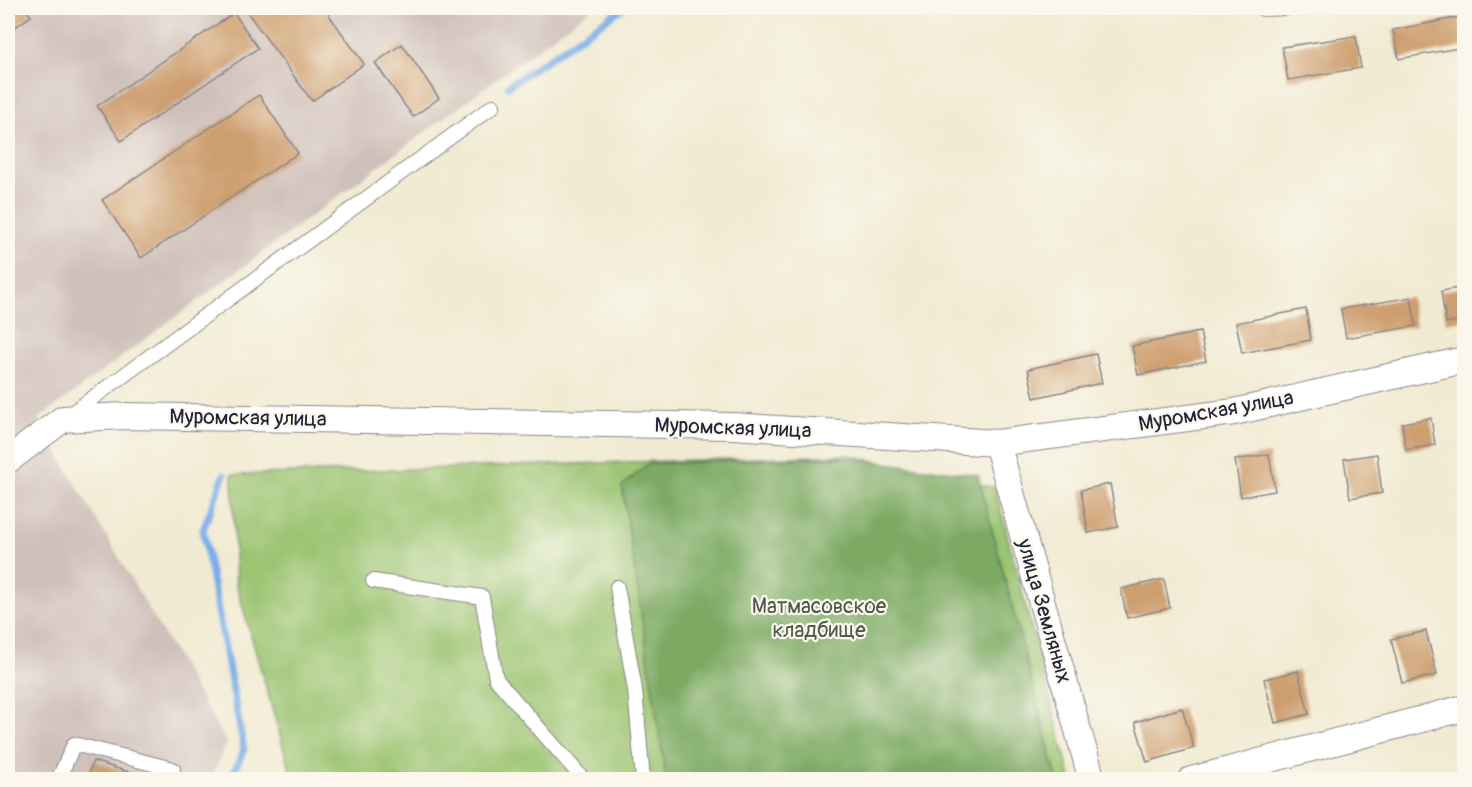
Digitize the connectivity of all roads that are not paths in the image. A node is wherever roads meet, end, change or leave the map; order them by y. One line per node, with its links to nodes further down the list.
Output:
1 (1287, 8): 2 (lane)
2 (1263, 9)
3 (493, 106): 5 (lane)
4 (1464, 360): 6 (street, Муромская улица)
5 (63, 419): 6 (street, Муромская улица); 7 (street)
6 (997, 443): 15 (street, улица Земляных)
7 (8, 460)
8 (373, 581): 13 (lane)
9 (617, 586): 14 (lane)
10 (1464, 708): 16 (street)
11 (58, 780): 12 (lane)
12 (169, 780)
13 (584, 780)
14 (643, 780)
15 (1092, 780)
16 (1191, 780)

